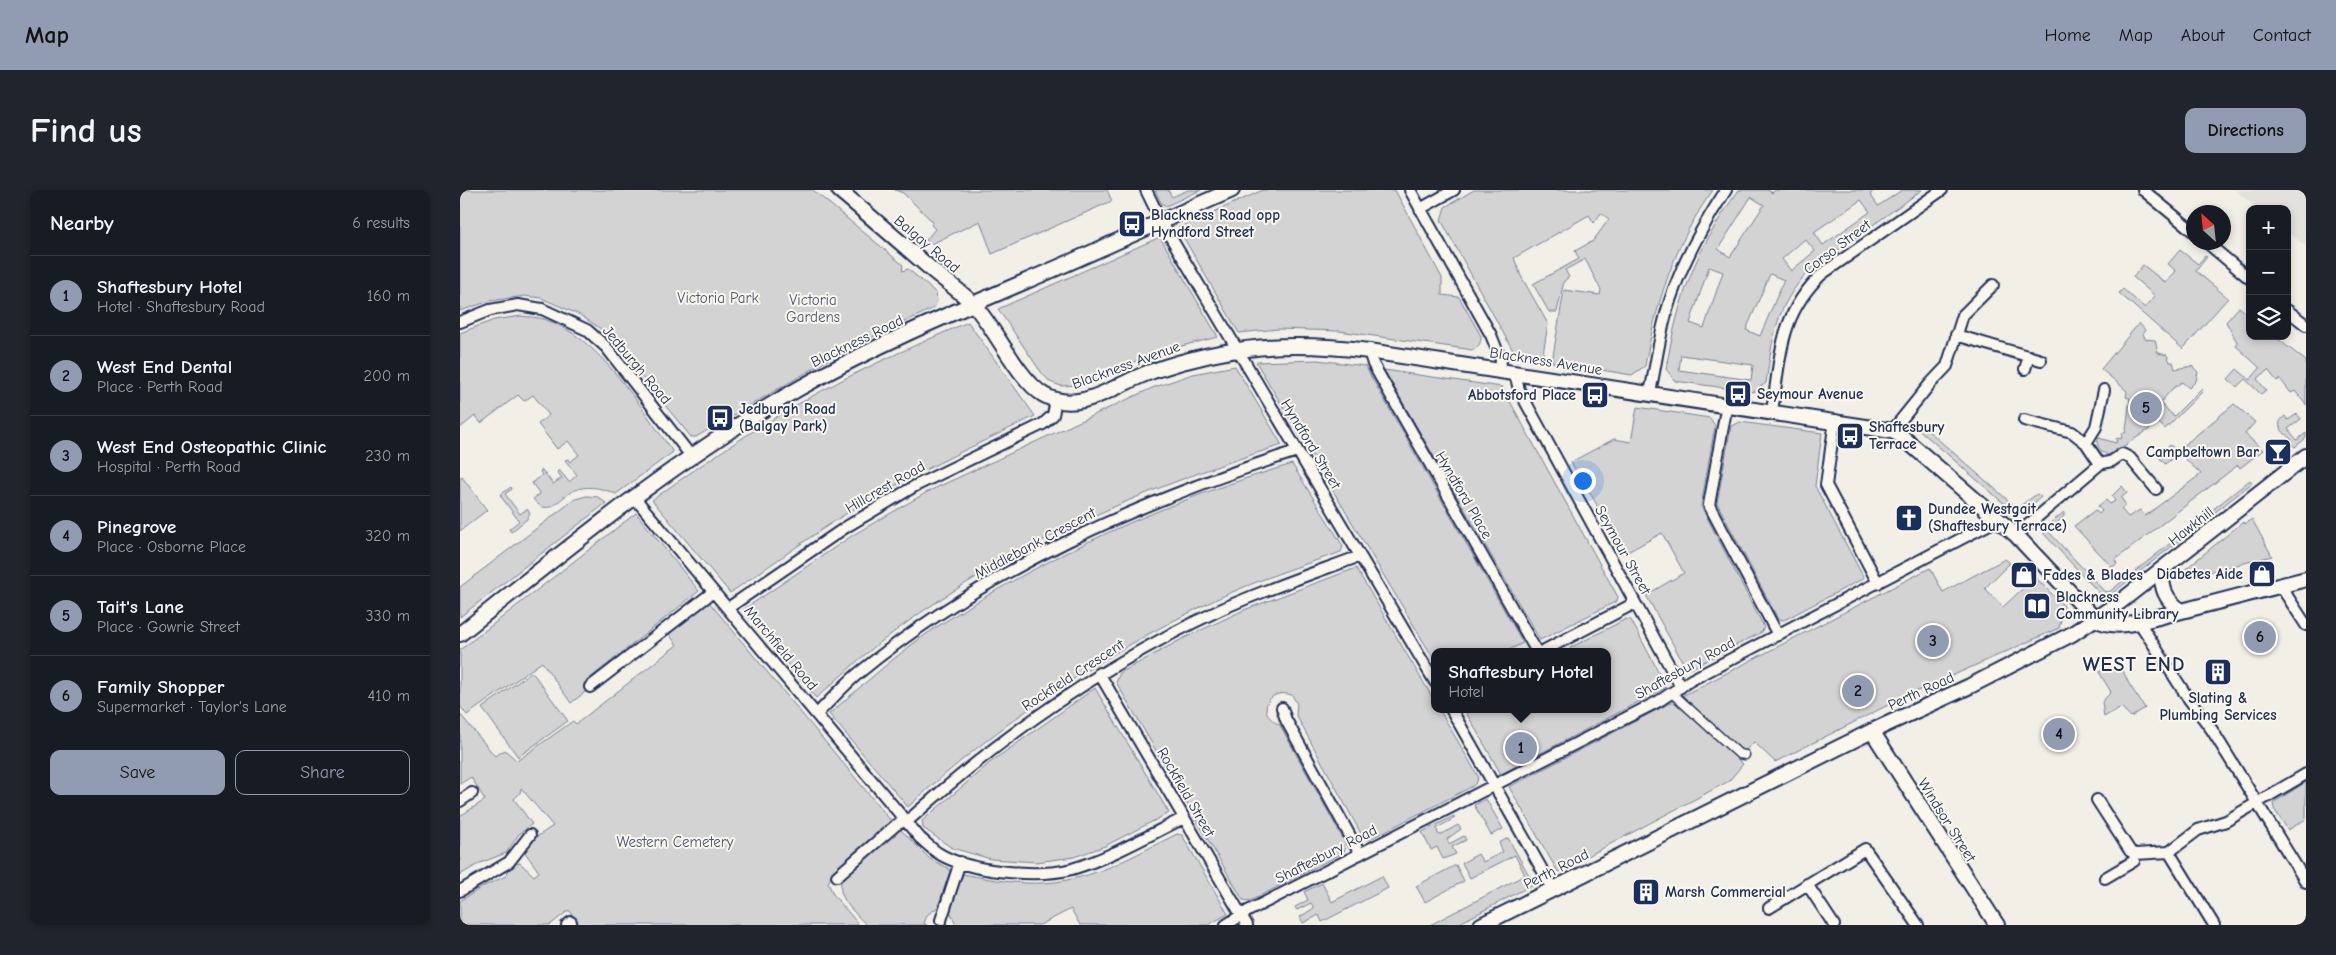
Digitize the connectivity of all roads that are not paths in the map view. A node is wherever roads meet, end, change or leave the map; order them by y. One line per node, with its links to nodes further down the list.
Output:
1 (1146, 190): 10 (street, Hyndford Street)
2 (1232, 190): 10 (street, Blackness Road)
3 (1410, 190): 9 (street)
4 (1454, 190): 9 (street)
5 (1726, 190): 28 (street)
6 (1942, 190): 31 (street, Corso Street)
7 (2143, 190): 11 (street)
8 (845, 193): 15 (street, Balgay Road)
9 (1420, 209): 25 (street)
10 (1161, 221): 15 (street, Blackness Road); 20 (street, Hyndford Street)
11 (2186, 225)
12 (2215, 250): 13 (street)
13 (2246, 277)
14 (1978, 283): 19 (street)
15 (972, 303): 29 (street, Blackness Avenue); 37 (street, Blackness Road)
16 (2291, 313): 18 (street)
17 (460, 322): 37 (street, Jedburgh Road)
18 (2306, 325)
19 (1956, 335): 22 (street); 34 (street)
20 (1237, 350): 21 (street, Blackness Avenue); 29 (street, Blackness Avenue); 36 (street, Hyndford Street)
21 (1370, 351): 25 (street, Blackness Avenue); 58 (street, Hyndford Place)
22 (2028, 356): 23 (street); 24 (street)
23 (2041, 360)
24 (2025, 369)
25 (1500, 370): 26 (street, Blackness Avenue)
26 (1515, 373): 28 (street, Blackness Avenue); 50 (street, Seymour Street)
27 (2104, 390): 35 (street)
28 (1650, 393): 30 (street, Blackness Avenue)
29 (1056, 400): 51 (street, Hillcrest Road)
30 (1727, 404): 31 (street, Blackness Avenue); 57 (street)
31 (1772, 411): 32 (street, Blackness Avenue)
32 (1835, 420): 34 (street, Blackness Avenue); 47 (street)
33 (2024, 420): 35 (street)
34 (1892, 431): 42 (street, Blackness Avenue)
35 (2086, 443): 39 (street)
36 (1298, 451): 44 (street, Hyndford Street); 67 (street, Middlebank Crescent)
37 (691, 456): 41 (street, Blackness Road)
38 (2306, 456): 45 (street, Hawkhill)
39 (2100, 464): 40 (street); 43 (street)
40 (2156, 489)
41 (634, 497): 49 (street, Marchfield Road); 56 (street, Blackness Road)
42 (1999, 519): 43 (street, Blackness Avenue); 47 (street, Shaftesbury Road)
43 (2016, 535): 53 (street, Blackness Avenue)
44 (1360, 556): 60 (street, Rockfield Crescent); 61 (street, Hyndford Street)
45 (2162, 570): 52 (street); 53 (street, Hawkhill)
46 (2306, 579): 48 (street)
47 (1878, 583): 57 (street, Shaftesbury Road)
48 (2280, 585): 52 (street); 55 (street)
49 (712, 592): 51 (street, Marchfield Road); 62 (street)
50 (1635, 603): 59 (street); 63 (street, Seymour Street)
51 (728, 608): 67 (street, Marchfield Road)
52 (2180, 610): 54 (street)
53 (2095, 619): 54 (street); 68 (street, Perth Road)
54 (2139, 622): 75 (street)
55 (2306, 625)
56 (460, 634)
57 (1778, 635): 63 (street, Shaftesbury Road)
58 (1535, 648)
59 (1548, 648)
60 (1100, 673): 76 (street, Rockfield Street); 77 (street, Rockfield Crescent)
61 (1431, 675)
62 (590, 686)
63 (1681, 687): 64 (street, Shaftesbury Road)
64 (1672, 693): 69 (street); 71 (street, Shaftesbury Road)
65 (1282, 708): 80 (street)
66 (1453, 713): 71 (street)
67 (817, 714): 77 (street, Marchfield Road)
68 (1872, 731): 87 (street, Perth Road); 96 (street, Windsor Street)
69 (1745, 755)
70 (2306, 774): 75 (street)
71 (1494, 785): 80 (street, Shaftesbury Road); 87 (street)
72 (472, 792): 73 (street)
73 (460, 800)
74 (2097, 800): 81 (street)
75 (2256, 802): 79 (street); 84 (street)
76 (1184, 818): 82 (street, Marchfield Road); 91 (street, Rockfield Street)
77 (905, 820): 82 (street, Marchfield Road); 83 (street, Rockfield Crescent)
78 (530, 835): 88 (street)
79 (2169, 852): 81 (street); 97 (street)
80 (1360, 854): 91 (street, Shaftesbury Road)
81 (2135, 854): 85 (street)
82 (960, 862): 90 (street)
83 (838, 876)
84 (2304, 876)
85 (2106, 878)
86 (1807, 884): 89 (street); 94 (street); 95 (street)
87 (1552, 889): 93 (street, Perth Road)
88 (460, 892)
89 (1769, 908)
90 (942, 920)
91 (1244, 920): 92 (street, Shaftesbury Road)
92 (1226, 925)
93 (1481, 925)
94 (1834, 925)
95 (1918, 925)
96 (1996, 925)
97 (2214, 925)

